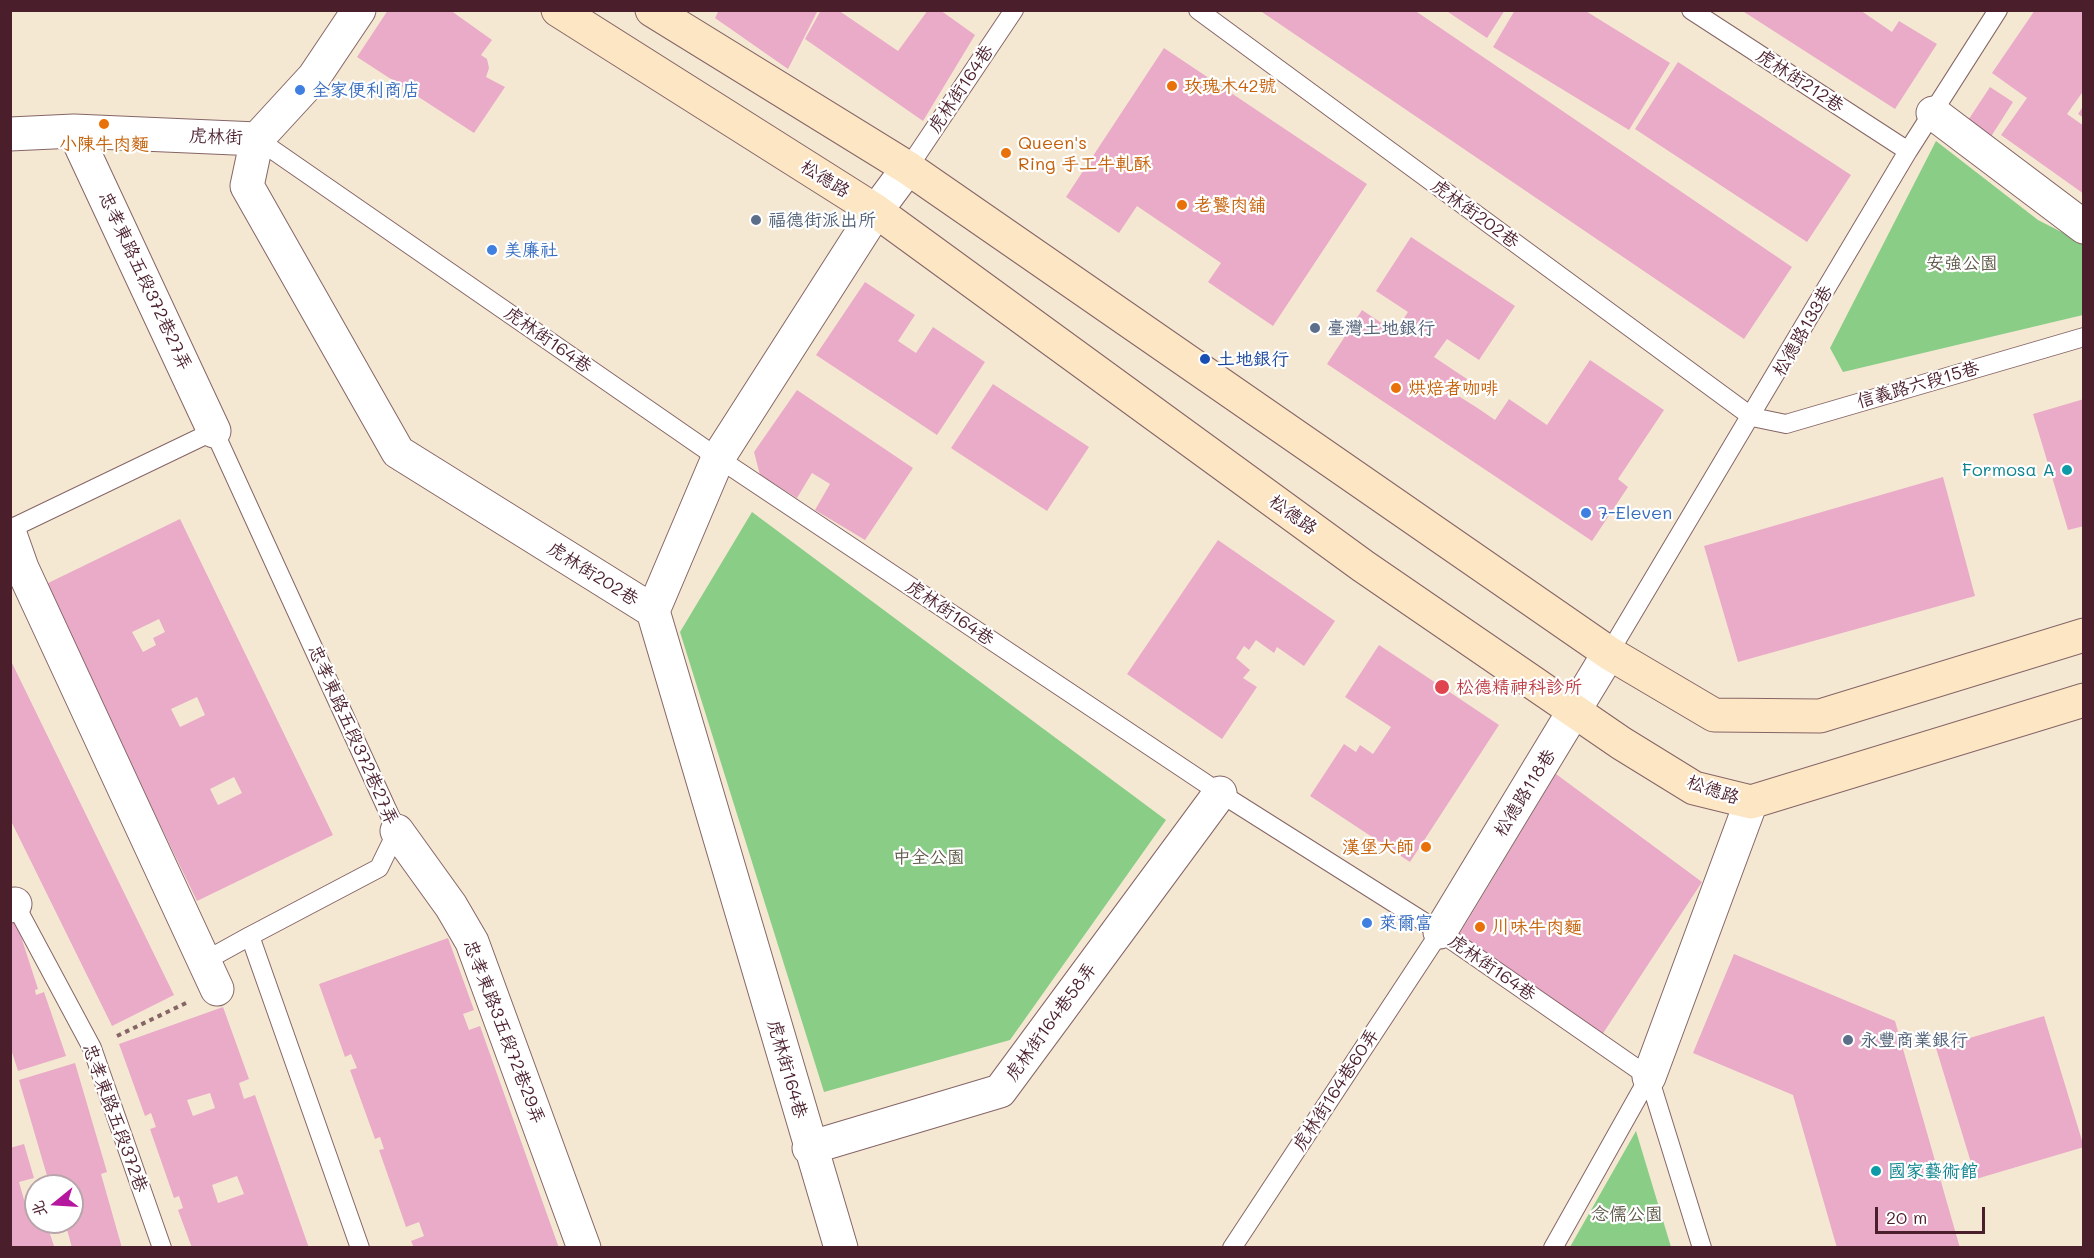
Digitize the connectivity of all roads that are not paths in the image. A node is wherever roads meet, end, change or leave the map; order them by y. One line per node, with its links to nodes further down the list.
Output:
1 (358, 10): 11 (street, 虎林街)
2 (558, 10): 14 (main road, 松德路)
3 (652, 10): 13 (main road)
4 (1014, 10): 13 (lane, 虎林街164巷)
5 (1198, 10): 17 (lane, 虎林街202巷)
6 (1691, 10): 12 (lane, 虎林街212巷)
7 (1998, 10): 8 (lane, 松德路133巷)
8 (1933, 113): 12 (lane, 松德路133巷); 15 (street)
9 (74, 131): 10 (street, 虎林街); 11 (street, 虎林街); 18 (street, 忠孝東路五段372巷27弄)
10 (10, 134)
11 (257, 139): 19 (lane, 虎林街164巷); 22 (street, 虎林街202巷)
12 (1908, 151): 17 (lane, 松德路133巷)
13 (908, 168): 14 (street, 虎林街202巷); 24 (main road)
14 (876, 212): 19 (street, 虎林街202巷); 26 (main road, 松德路)
15 (2084, 227)
16 (2084, 337): 17 (lane, 信義路六段15巷)
17 (1752, 417): 24 (lane, 松德路133巷)
18 (214, 430): 20 (lane); 29 (lane, 忠孝東路五段372巷27弄)
19 (718, 458): 22 (street, 虎林街202巷); 27 (lane, 虎林街164巷)
20 (10, 529)
21 (10, 534): 33 (street)
22 (653, 611): 35 (street, 虎林街164巷)
23 (2084, 635): 24 (main road)
24 (1609, 653): 26 (street, 松德路118巷)
25 (2084, 700): 28 (main road, 松德路)
26 (1576, 710): 28 (main road, 松德路); 31 (street, 松德路118巷)
27 (1220, 793): 31 (lane, 虎林街164巷); 35 (street, 虎林街164巷58弄)
28 (1751, 802): 34 (street)
29 (397, 831): 32 (lane, 忠孝東路五段372巷27弄); 38 (street, 忠孝東路3五段72巷29弄)
30 (12, 902): 36 (lane, 忠孝東路五段372巷)
31 (1440, 932): 34 (lane, 虎林街164巷); 40 (lane, 虎林街164巷60弄)
32 (250, 936): 33 (lane, 忠孝東路五段372巷27弄); 37 (lane)
33 (210, 975)
34 (1649, 1077): 41 (lane); 42 (lane)
35 (809, 1148): 39 (street, 虎林街164巷)
36 (162, 1248)
37 (360, 1248)
38 (584, 1248)
39 (840, 1248)
40 (1232, 1248)
41 (1552, 1248)
42 (1702, 1248)

